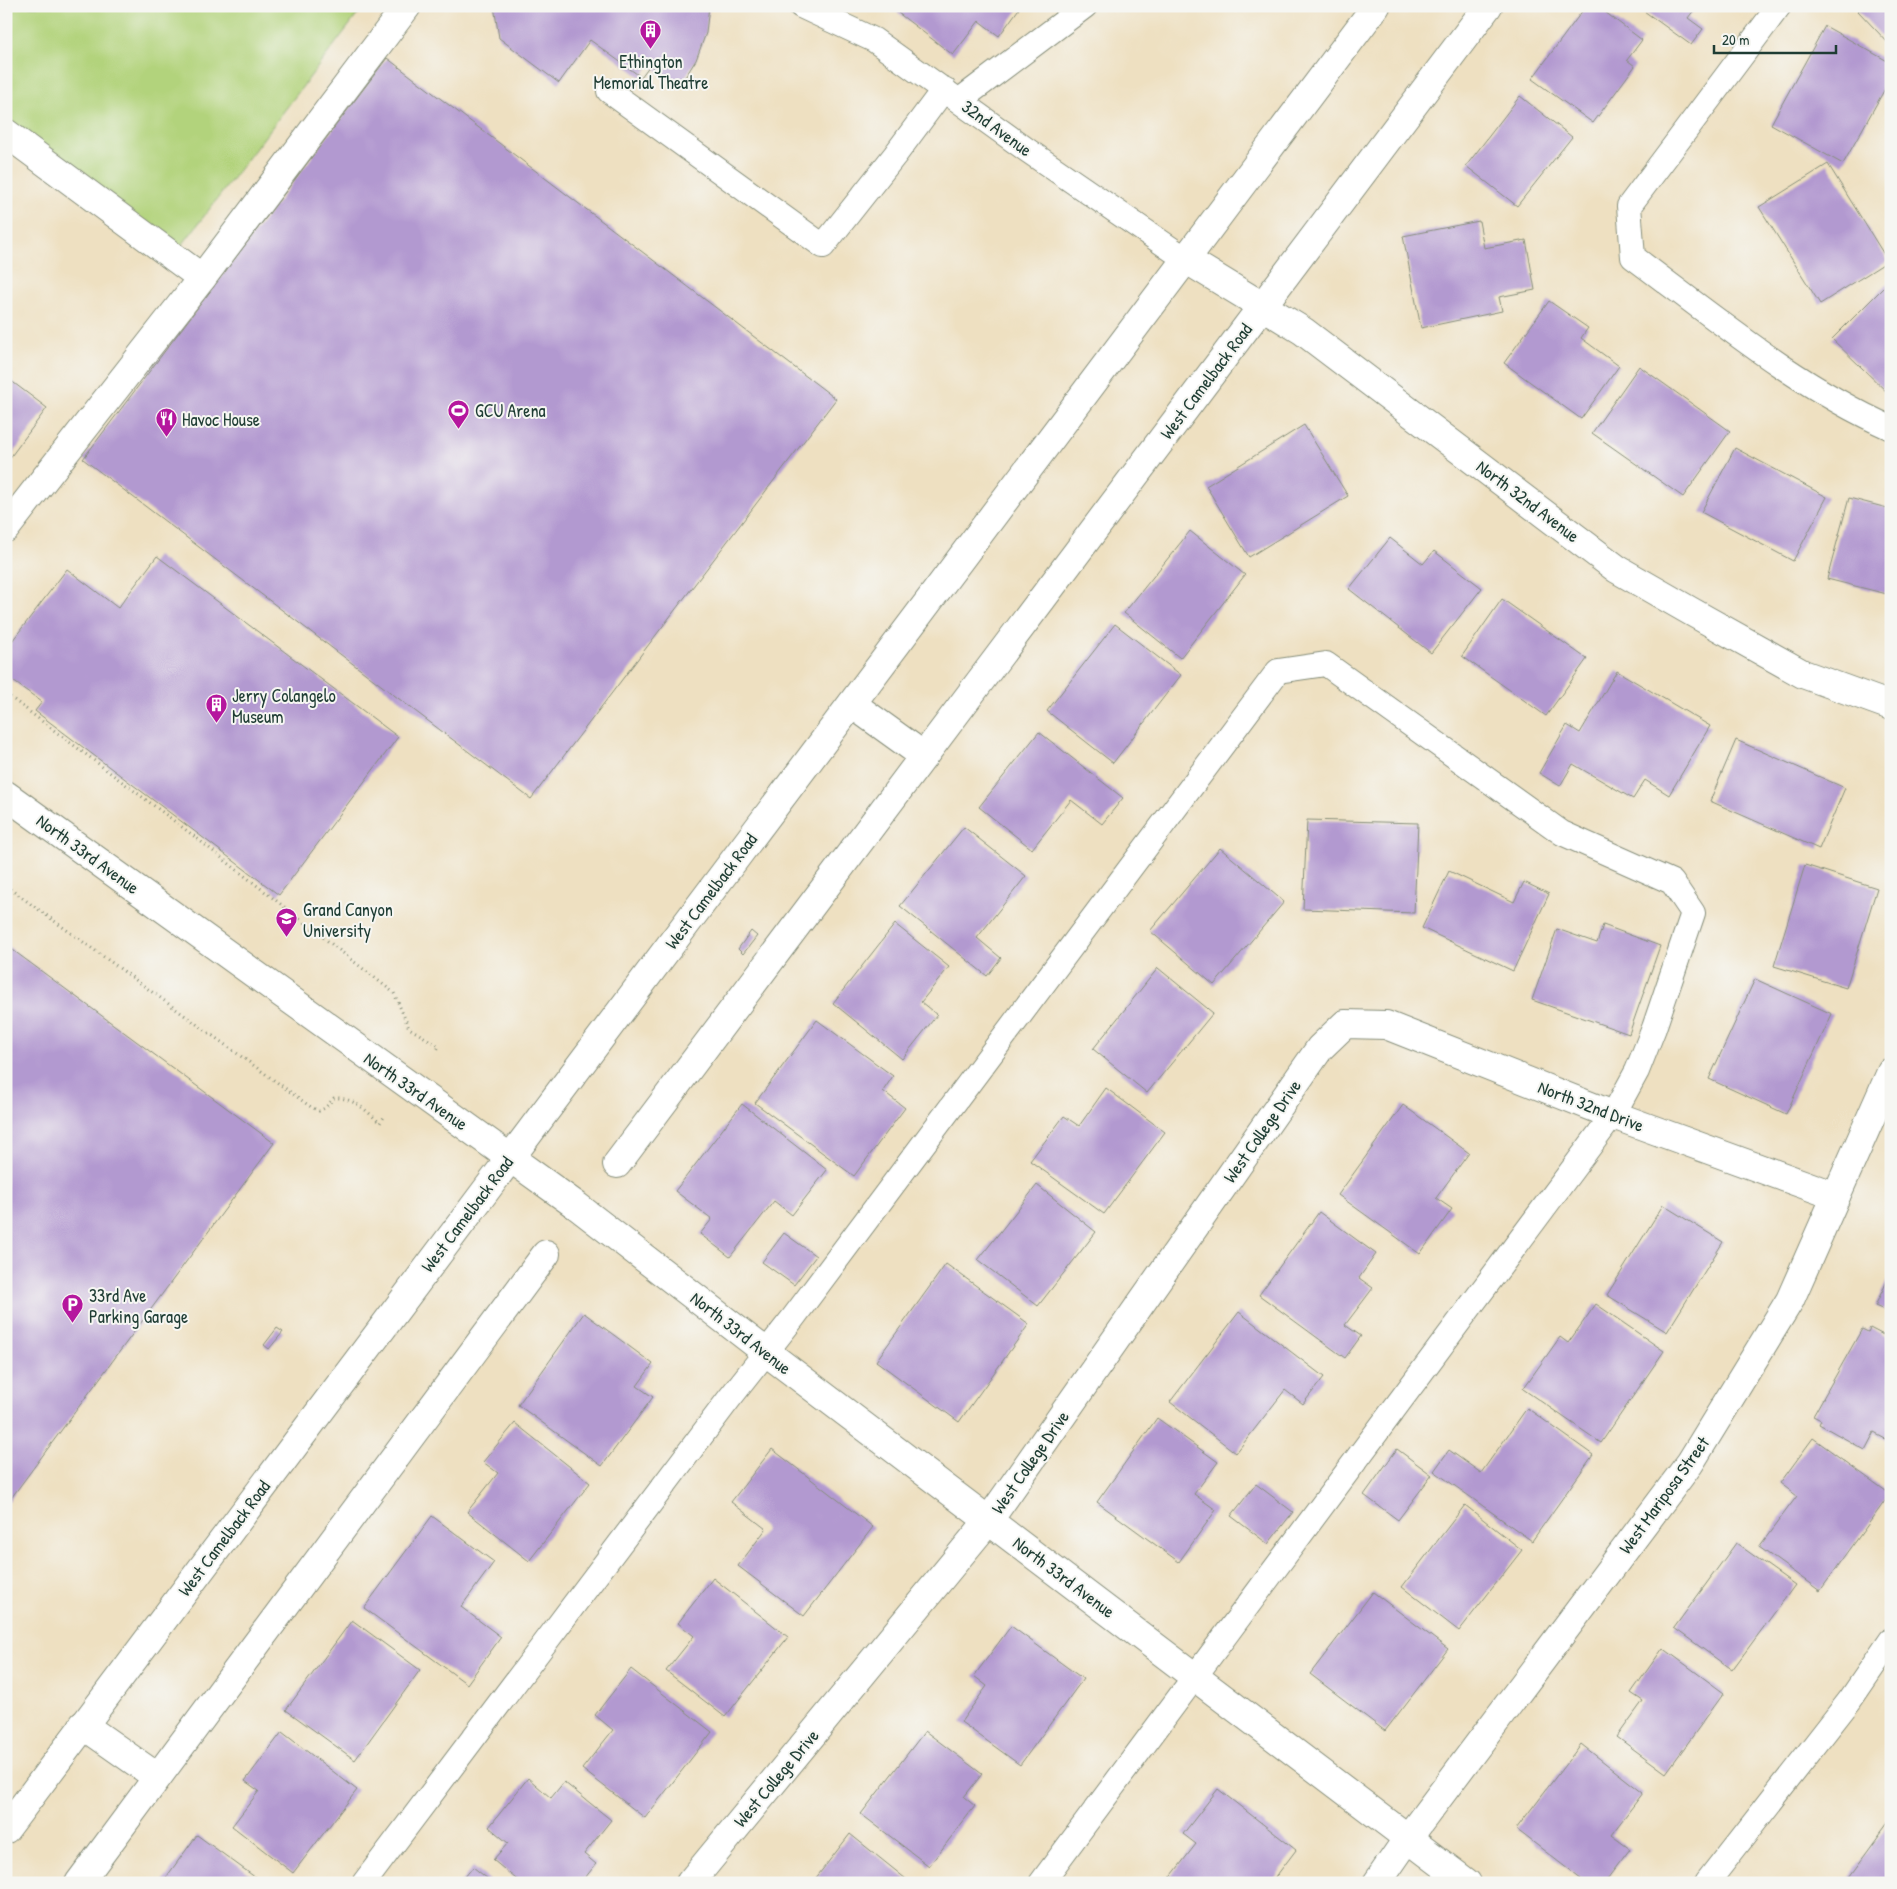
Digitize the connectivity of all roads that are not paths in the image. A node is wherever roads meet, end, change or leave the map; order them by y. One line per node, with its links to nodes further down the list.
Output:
1 (407, 6): 11 (street)
2 (800, 6): 8 (lane, 32nd Avenue)
3 (1085, 6): 8 (lane)
4 (1376, 6): 10 (street, West Camelback Road)
5 (1488, 6): 12 (street, West Camelback Road)
6 (1779, 6): 13 (lane)
7 (609, 91): 8 (lane)
8 (952, 95): 10 (lane, 32nd Avenue)
9 (6, 133): 11 (street)
10 (1186, 260): 12 (street, North 32nd Avenue); 15 (street, West Camelback Road)
11 (202, 278): 14 (street)
12 (1262, 306): 16 (street, North 32nd Avenue); 17 (street, West Camelback Road)
13 (1891, 428)
14 (6, 528)
15 (852, 704): 17 (street); 22 (street, West Camelback Road)
16 (1891, 706)
17 (924, 756): 23 (street, West Camelback Road)
18 (6, 796): 22 (street, North 33rd Avenue)
19 (1345, 1024): 21 (street, North 32nd Drive); 27 (street, West College Drive)
20 (1891, 1072): 24 (street, West Mariposa Street)
21 (1613, 1115): 24 (street, North 32nd Drive); 26 (lane); 29 (lane)
22 (510, 1158): 26 (street, North 33rd Avenue); 30 (street, West Camelback Road)
23 (617, 1164)
24 (1836, 1196): 33 (street, West Mariposa Street)
25 (546, 1254): 31 (street)
26 (766, 1352): 27 (street, North 33rd Avenue); 35 (lane)
27 (989, 1520): 29 (street, North 33rd Avenue); 36 (street, West College Drive)
28 (1891, 1640): 40 (lane)
29 (1195, 1676): 33 (street, North 33rd Avenue); 37 (lane)
30 (83, 1725): 31 (street); 32 (street, West Camelback Road)
31 (157, 1778): 34 (street)
32 (6, 1829)
33 (1408, 1838): 38 (street, West Mariposa Street); 39 (street, North 33rd Avenue)
34 (79, 1883)
35 (364, 1883)
36 (690, 1883)
37 (1041, 1883)
38 (1376, 1883)
39 (1467, 1883)
40 (1707, 1883)

